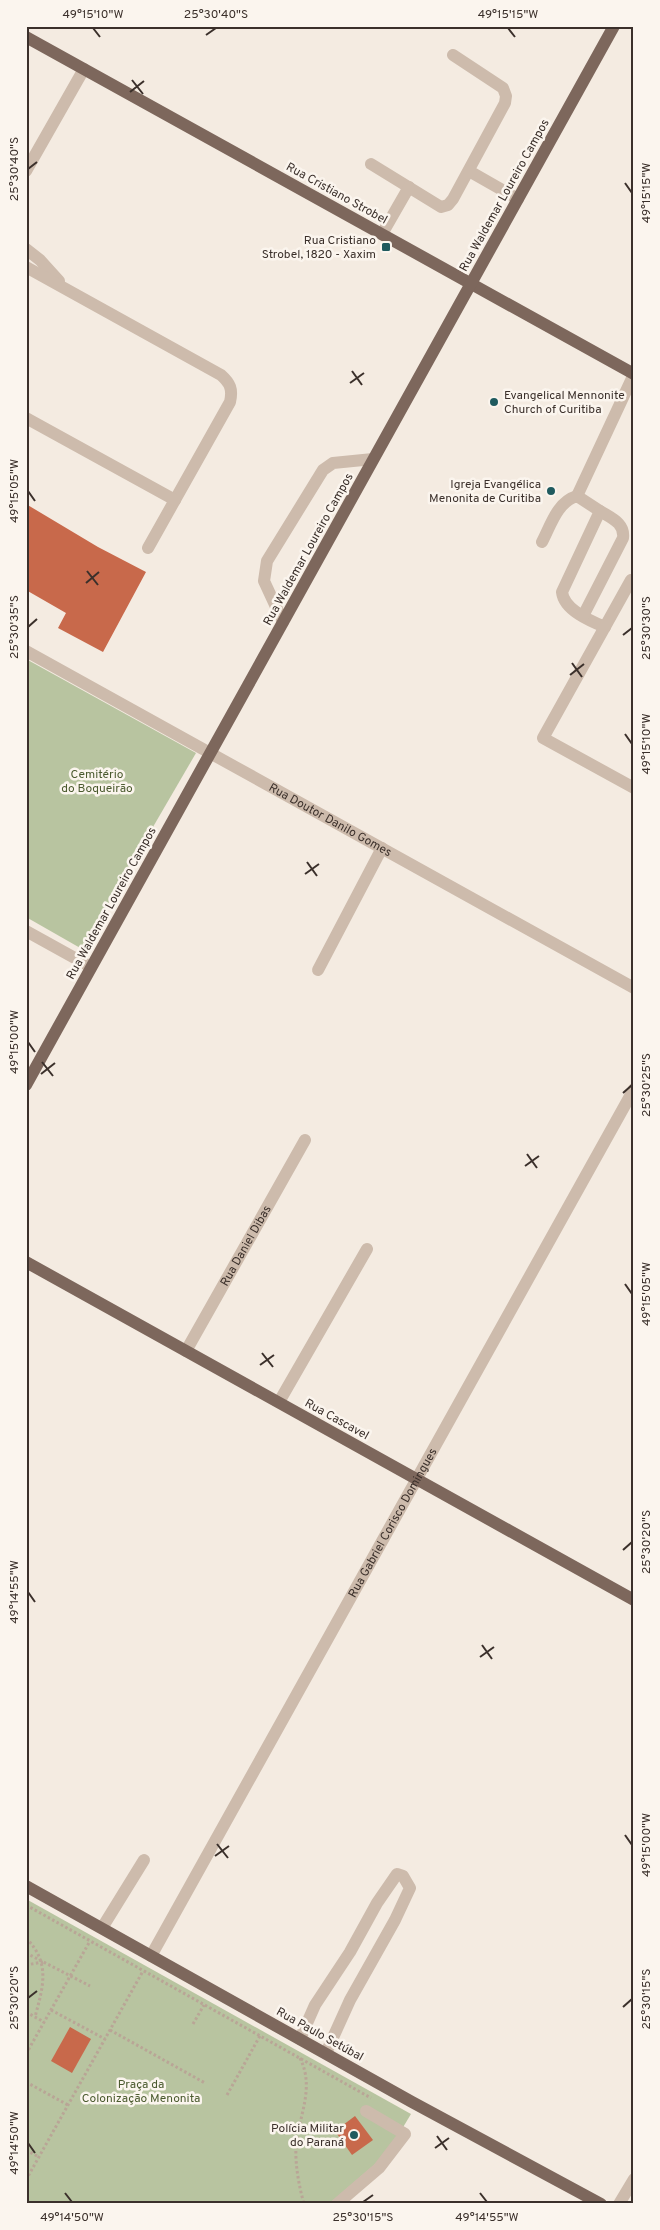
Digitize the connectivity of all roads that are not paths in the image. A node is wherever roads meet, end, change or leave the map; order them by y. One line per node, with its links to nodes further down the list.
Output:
1 (614, 26): 9 (main road, Rua Waldemar Loureiro Campos)
2 (26, 36): 4 (main road, Rua Cristiano Strobel)
3 (453, 54): 7 (street)
4 (84, 69): 6 (street); 10 (main road, Rua Cristiano Strobel)
5 (371, 164): 8 (street)
6 (26, 170)
7 (469, 171): 8 (street); 9 (street)
8 (409, 187): 10 (street)
9 (518, 199): 13 (main road, Rua Waldemar Loureiro Campos)
10 (382, 234): 13 (main road, Rua Cristiano Strobel)
11 (26, 250): 14 (street)
12 (26, 267): 14 (street)
13 (471, 284): 15 (main road, Rua Cristiano Strobel); 17 (main road, Rua Waldemar Loureiro Campos)
14 (66, 288): 19 (street)
15 (634, 374): 18 (street)
16 (26, 418): 19 (street)
17 (373, 460): 25 (main road, Rua Waldemar Loureiro Campos); 25 (street)
18 (577, 496): 20 (street); 21 (street)
19 (174, 500): 22 (street)
20 (600, 510): 24 (street); 24 (street)
21 (542, 542)
22 (148, 548)
23 (632, 581): 26 (street)
24 (583, 616): 26 (street)
25 (283, 622): 28 (main road, Rua Waldemar Loureiro Campos)
26 (605, 627): 29 (street)
27 (26, 651): 28 (street, Rua Doutor Danilo Gomes)
28 (210, 753): 30 (street, Rua Doutor Danilo Gomes); 32 (main road, Rua Waldemar Loureiro Campos)
29 (634, 788)
30 (382, 848): 33 (street); 34 (street, Rua Doutor Danilo Gomes)
31 (26, 931): 32 (street)
32 (92, 968): 35 (main road, Rua Waldemar Loureiro Campos)
33 (318, 970)
34 (634, 988)
35 (26, 1085)
36 (634, 1089): 42 (street, Rua Gabriel Corisco Domingues)
37 (305, 1140): 40 (street, Rua Daniel Dibas)
38 (367, 1249): 41 (street)
39 (26, 1262): 40 (main road, Rua Cascavel)
40 (186, 1351): 41 (main road, Rua Cascavel)
41 (278, 1402): 42 (main road, Rua Cascavel)
42 (417, 1479): 43 (main road, Rua Cascavel); 47 (street, Rua Gabriel Corisco Domingues)
43 (634, 1600)
44 (144, 1860): 46 (street)
45 (26, 1886): 46 (main road, Rua Paulo Setúbal)
46 (102, 1928): 47 (main road, Rua Paulo Setúbal)
47 (151, 1956): 48 (main road, Rua Paulo Setúbal)
48 (300, 2039): 49 (main road, Rua Paulo Setúbal); 49 (street)
49 (326, 2053): 53 (main road, Rua Paulo Setúbal)
50 (366, 2111): 52 (street)
51 (634, 2179): 54 (street)
52 (337, 2204)
53 (601, 2204)
54 (619, 2204)

